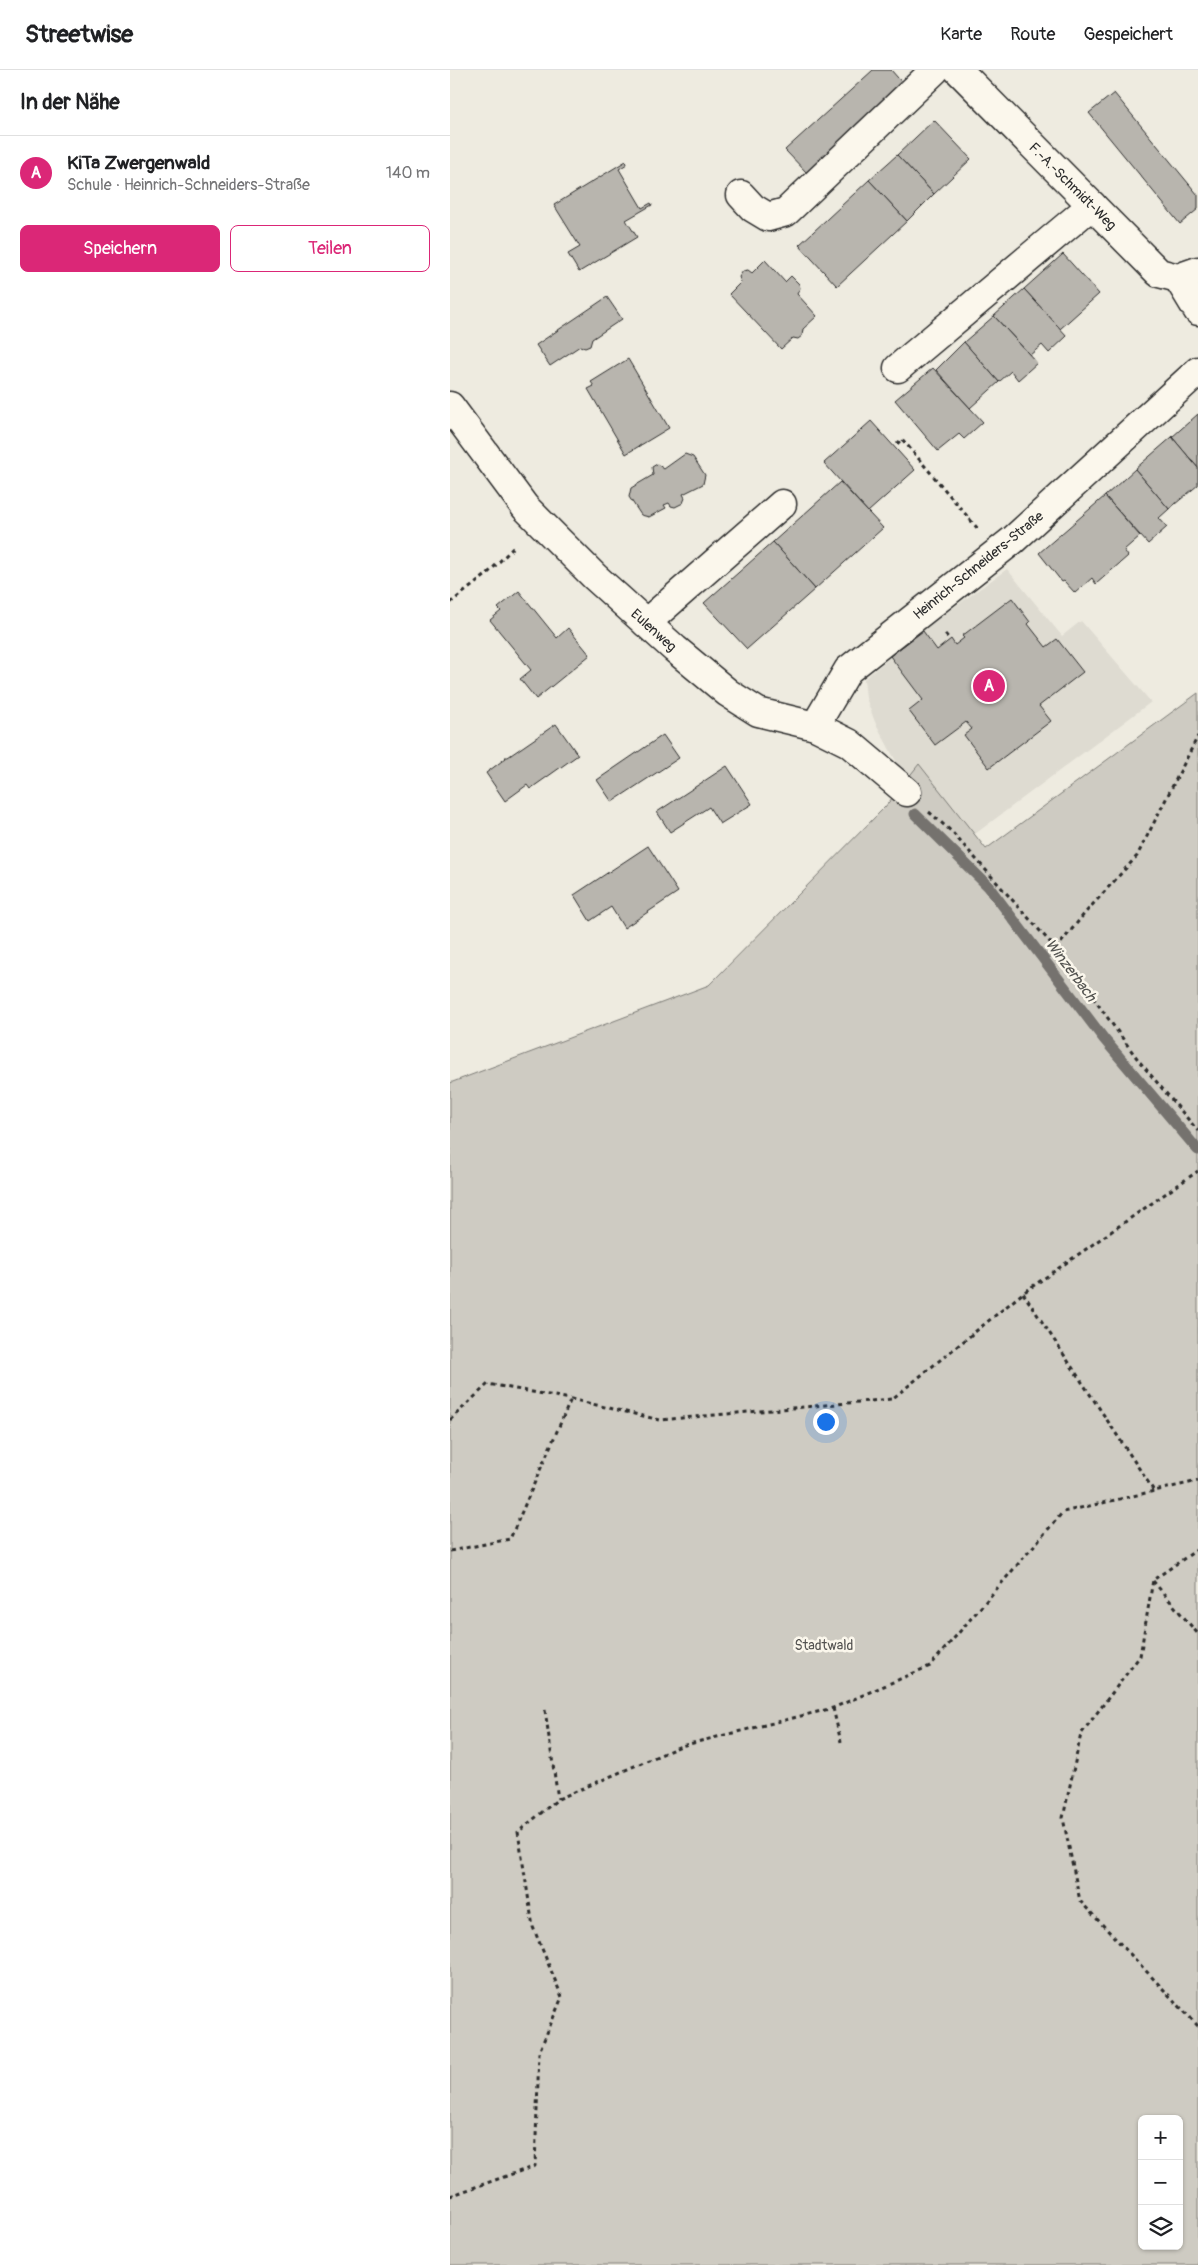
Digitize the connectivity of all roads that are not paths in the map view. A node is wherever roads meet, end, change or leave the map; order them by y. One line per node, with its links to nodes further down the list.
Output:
1 (935, 70): 3 (street)
2 (958, 70): 4 (street, F.-A.-Schmidt-Weg)
3 (741, 195)
4 (1092, 205): 5 (street, F.-A.-Schmidt-Weg); 7 (street)
5 (1188, 274): 6 (street)
6 (1198, 311)
7 (898, 368)
8 (1198, 371): 12 (street, Heinrich-Schneiders-Straße)
9 (450, 406): 11 (street, Eulenweg)
10 (782, 504): 11 (street)
11 (646, 623): 12 (street, Eulenweg)
12 (816, 726): 13 (street, Eulenweg)
13 (907, 792)

